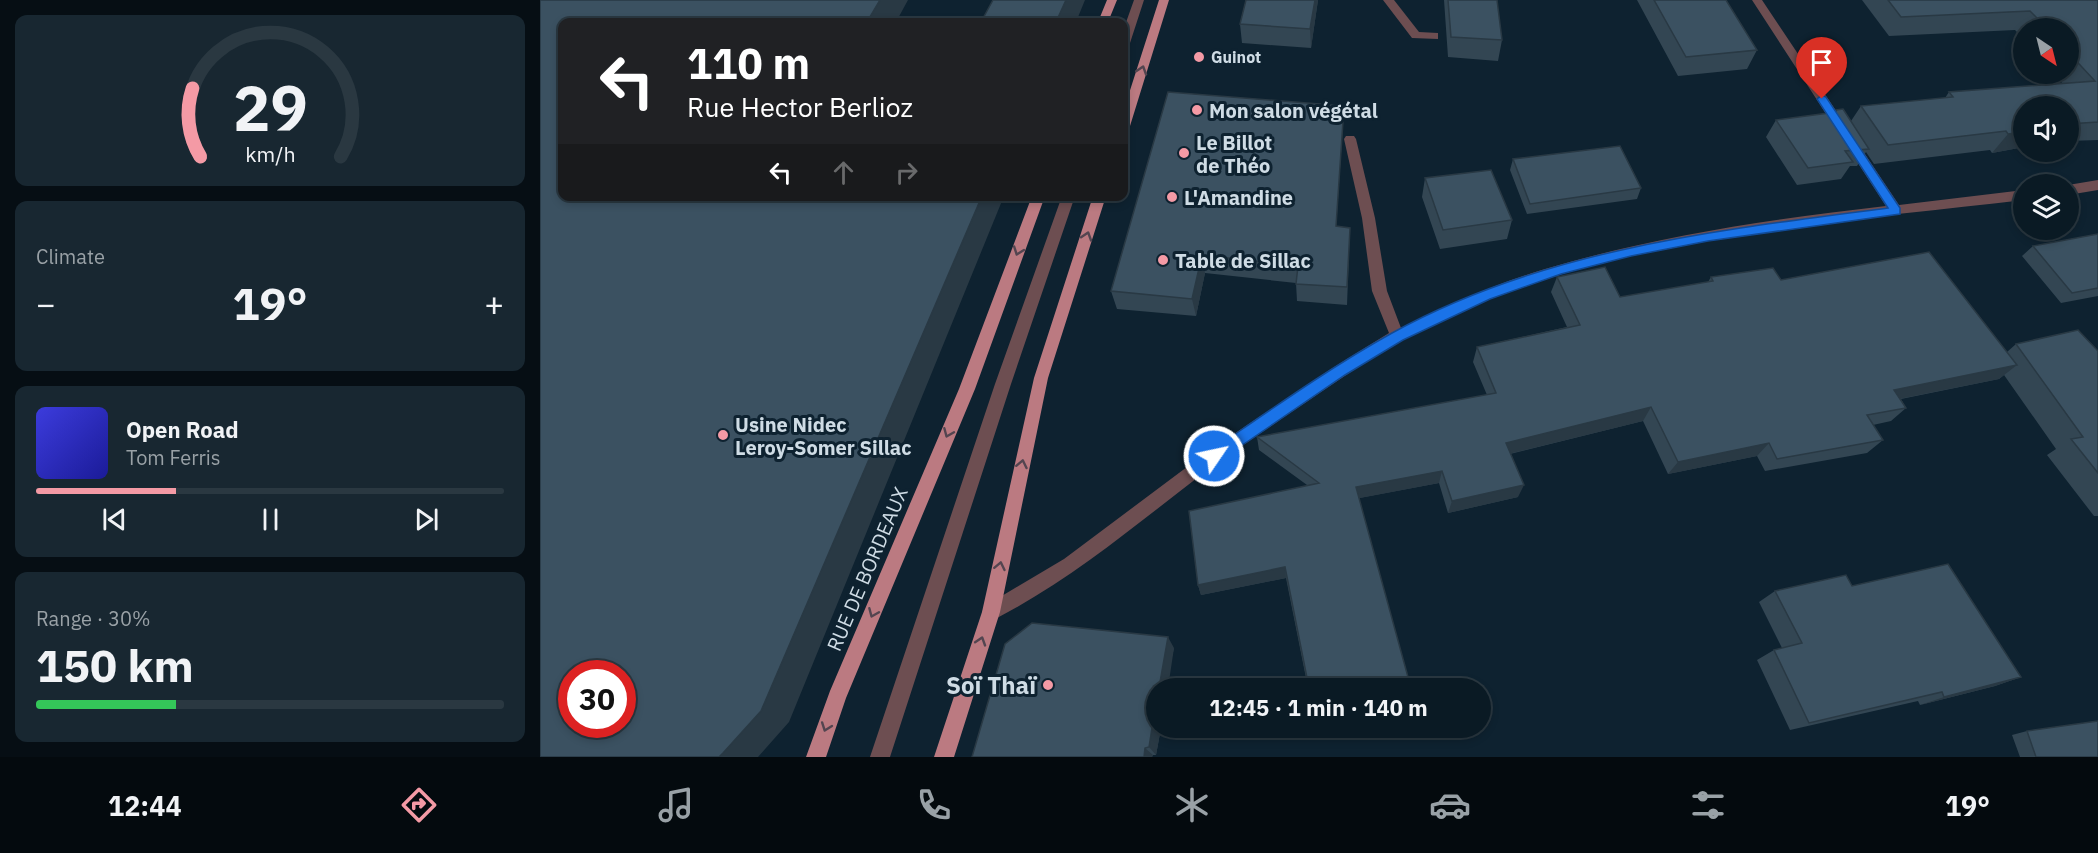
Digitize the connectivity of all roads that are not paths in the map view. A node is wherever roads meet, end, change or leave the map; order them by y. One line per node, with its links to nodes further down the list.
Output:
1 (1112, 0): 6 (main road)
2 (1139, 0): 7 (street)
3 (1164, 0): 9 (main road, one-way to 3)
4 (1388, 0): 8 (street)
5 (1757, 0): 17 (street)
6 (1105, 18)
7 (1128, 32)
8 (1434, 36)
9 (1128, 113)
10 (1350, 139): 18 (street)
11 (2098, 185): 12 (street)
12 (2079, 188)
13 (2013, 196): 17 (street)
14 (1037, 201): 20 (main road, RUE DE BORDEAUX, one-way to 20)
15 (1067, 201): 21 (street)
16 (1098, 201): 19 (main road, one-way to 16)
17 (1896, 211): 18 (street)
18 (1398, 336): 19 (street)
19 (991, 612): 22 (main road, one-way to 19)
20 (816, 757)
21 (880, 757)
22 (944, 757)

